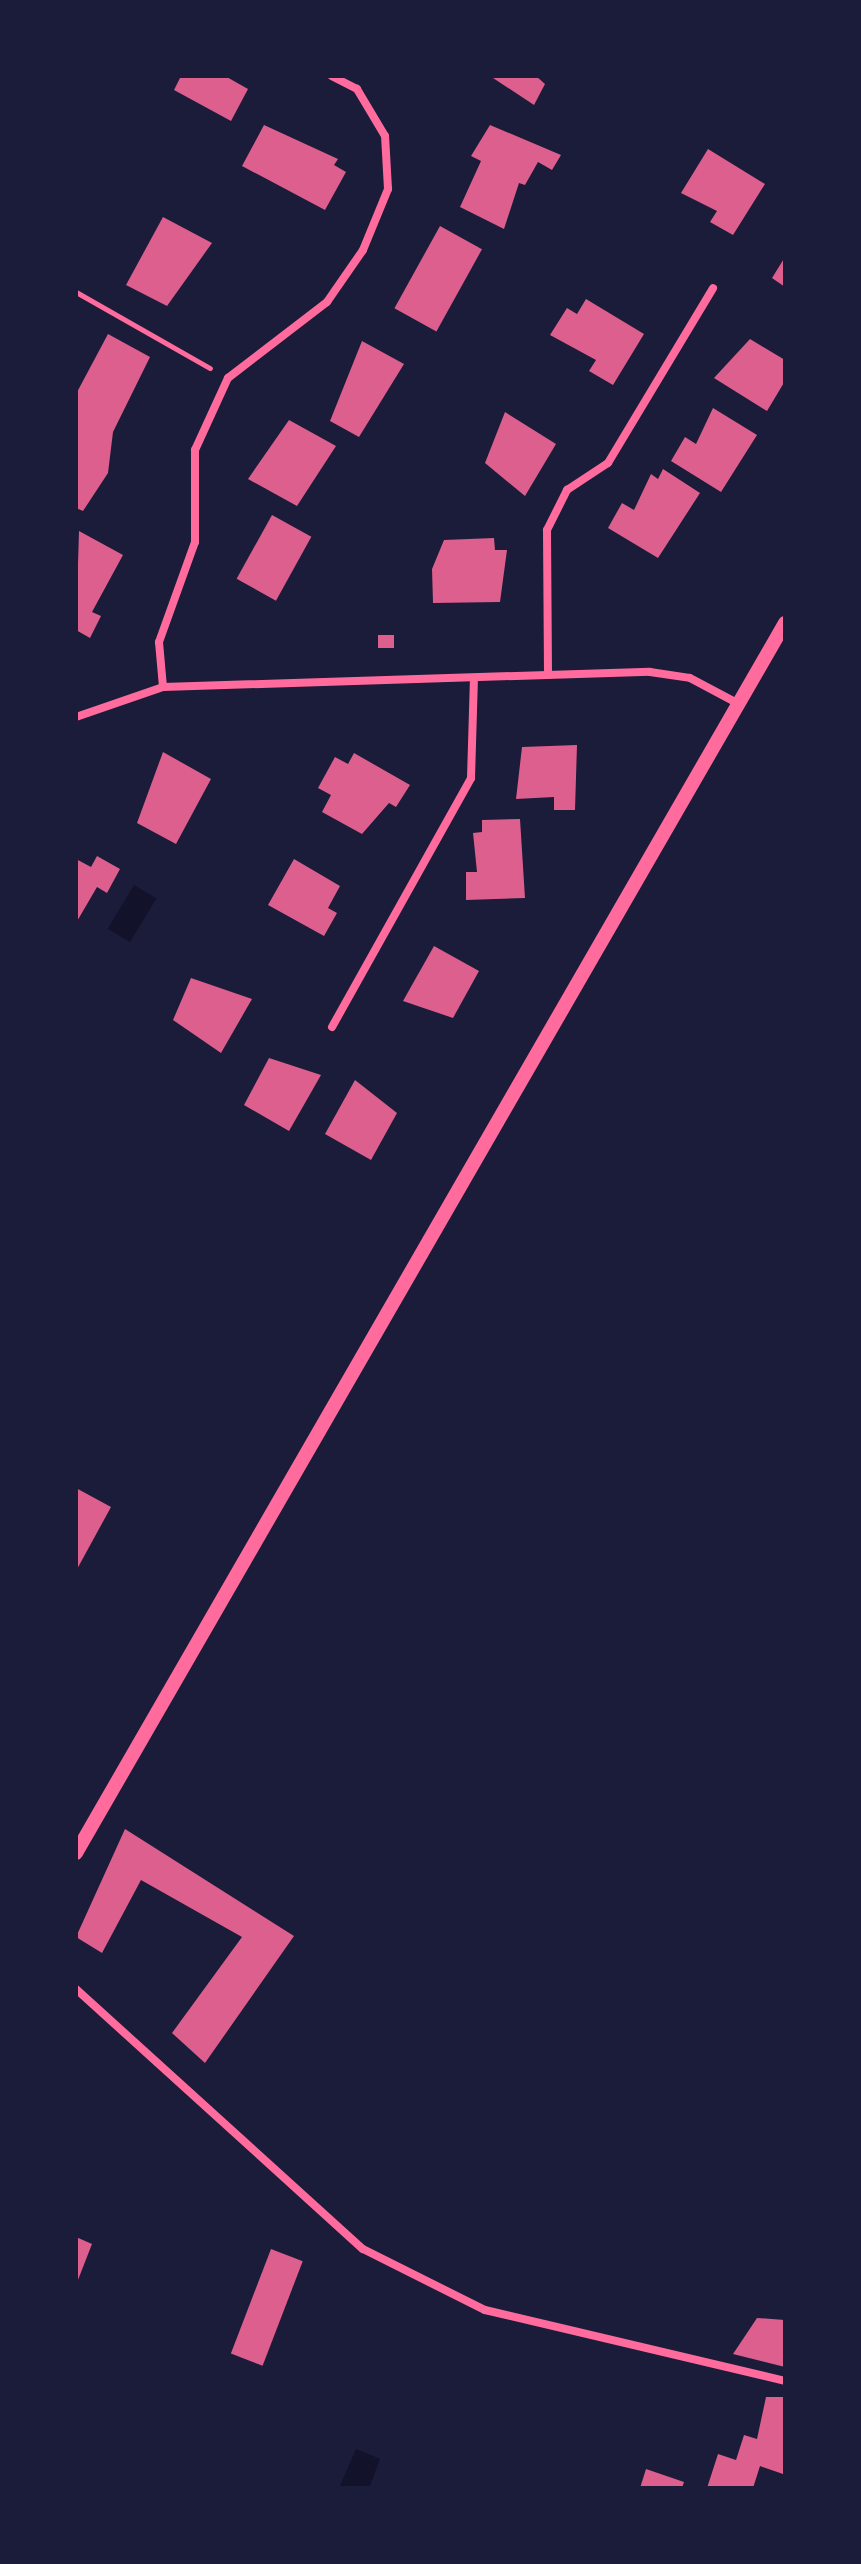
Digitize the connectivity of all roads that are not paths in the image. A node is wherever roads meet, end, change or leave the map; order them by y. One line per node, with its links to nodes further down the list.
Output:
1 (332, 76): 6 (street)
2 (713, 288): 4 (street)
3 (785, 623): 7 (street)
4 (548, 674): 5 (street); 7 (street)
5 (474, 678): 6 (street); 9 (street)
6 (163, 687): 8 (street)
7 (737, 703): 10 (street)
8 (76, 717)
9 (332, 1027)
10 (76, 1853)
11 (76, 1989): 12 (street)
12 (785, 2381)

